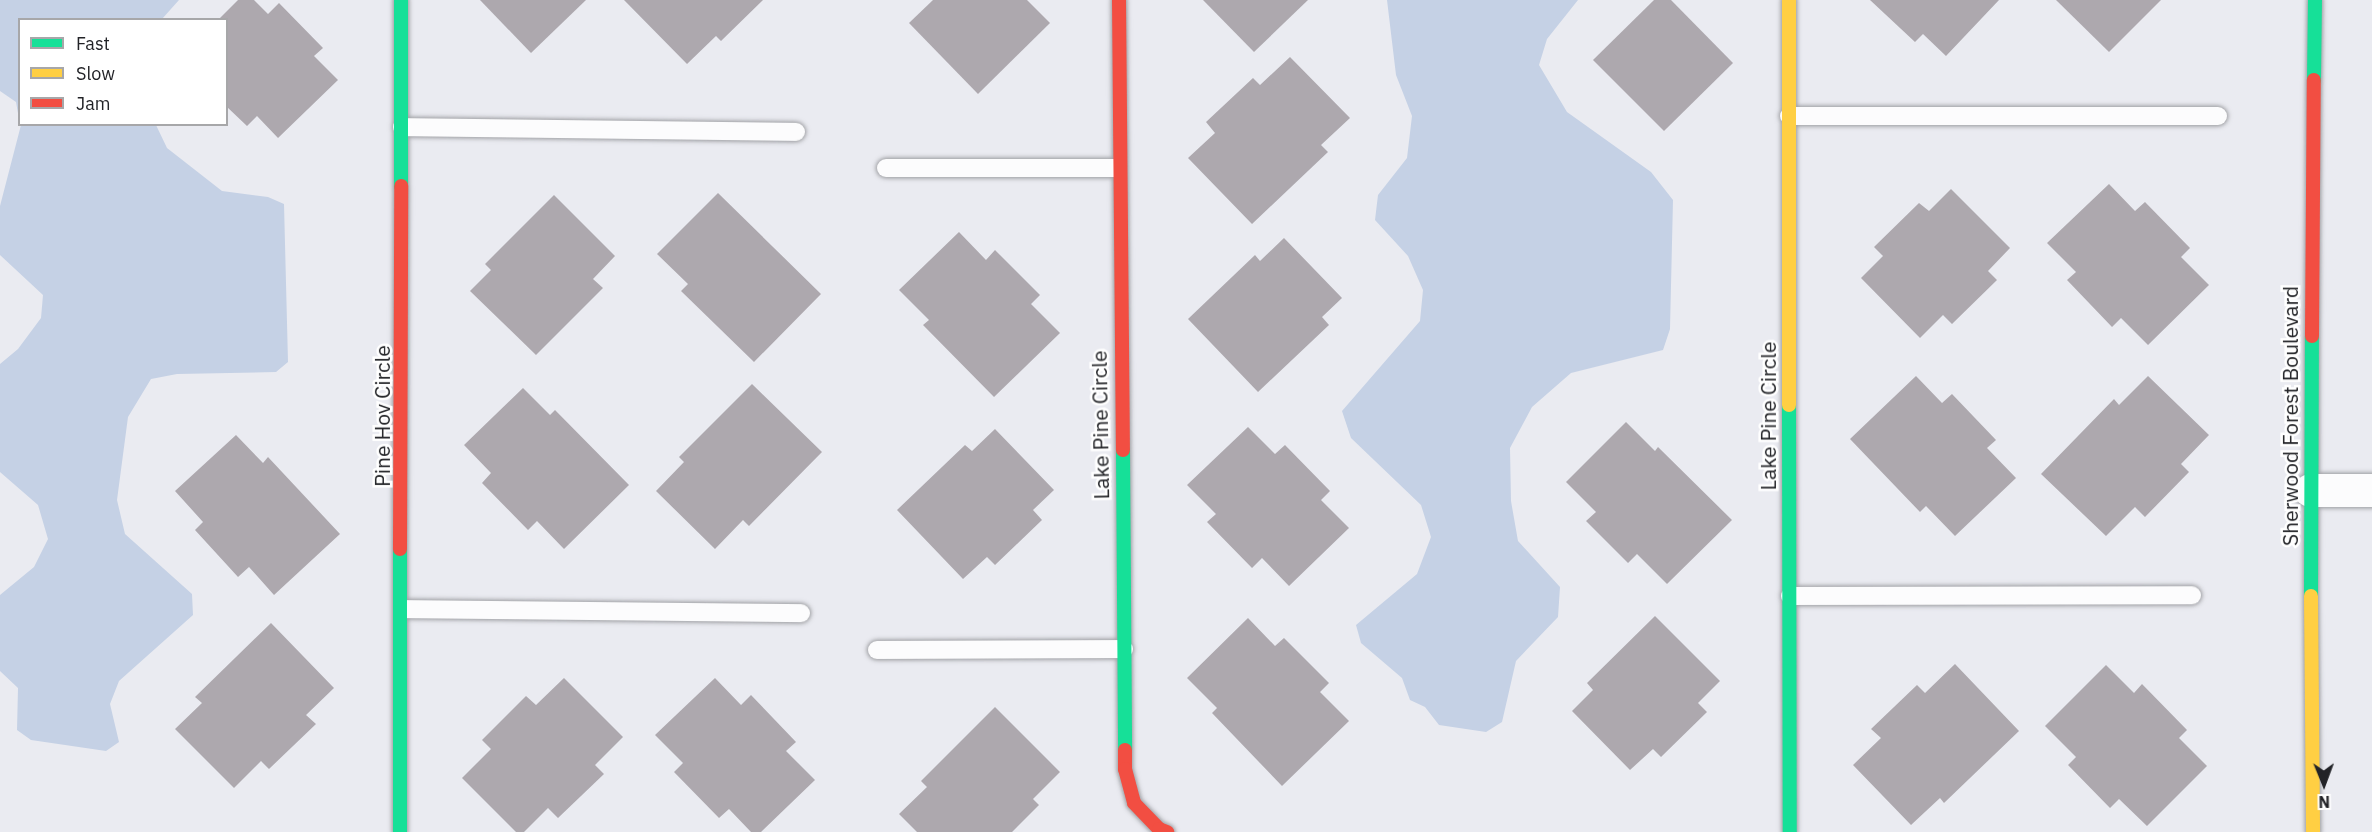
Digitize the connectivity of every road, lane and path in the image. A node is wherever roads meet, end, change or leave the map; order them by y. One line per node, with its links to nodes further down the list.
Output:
1 (401, 0): 7 (street, Pine Hov Circle)
2 (1119, 0): 10 (street, Lake Pine Circle)
3 (1789, 0): 5 (street, Lake Pine Circle)
4 (2315, 0): 11 (street, Sherwood Forest Boulevard)
5 (1789, 116): 6 (lane); 14 (street, Lake Pine Circle)
6 (2218, 116)
7 (402, 127): 8 (lane); 15 (street, Pine Hov Circle)
8 (796, 132)
9 (886, 168): 10 (lane)
10 (1118, 168): 17 (street, Lake Pine Circle)
11 (2310, 490): 12 (street); 22 (street, Sherwood Forest Boulevard)
12 (2372, 490)
13 (2192, 595): 14 (lane)
14 (1790, 596): 21 (street, Lake Pine Circle)
15 (403, 609): 16 (lane); 19 (street, Pine Hov Circle)
16 (801, 613)
17 (1124, 649): 18 (lane); 20 (street, Lake Pine Circle)
18 (877, 650)
19 (400, 832)
20 (1167, 832)
21 (1790, 832)
22 (2313, 832)

